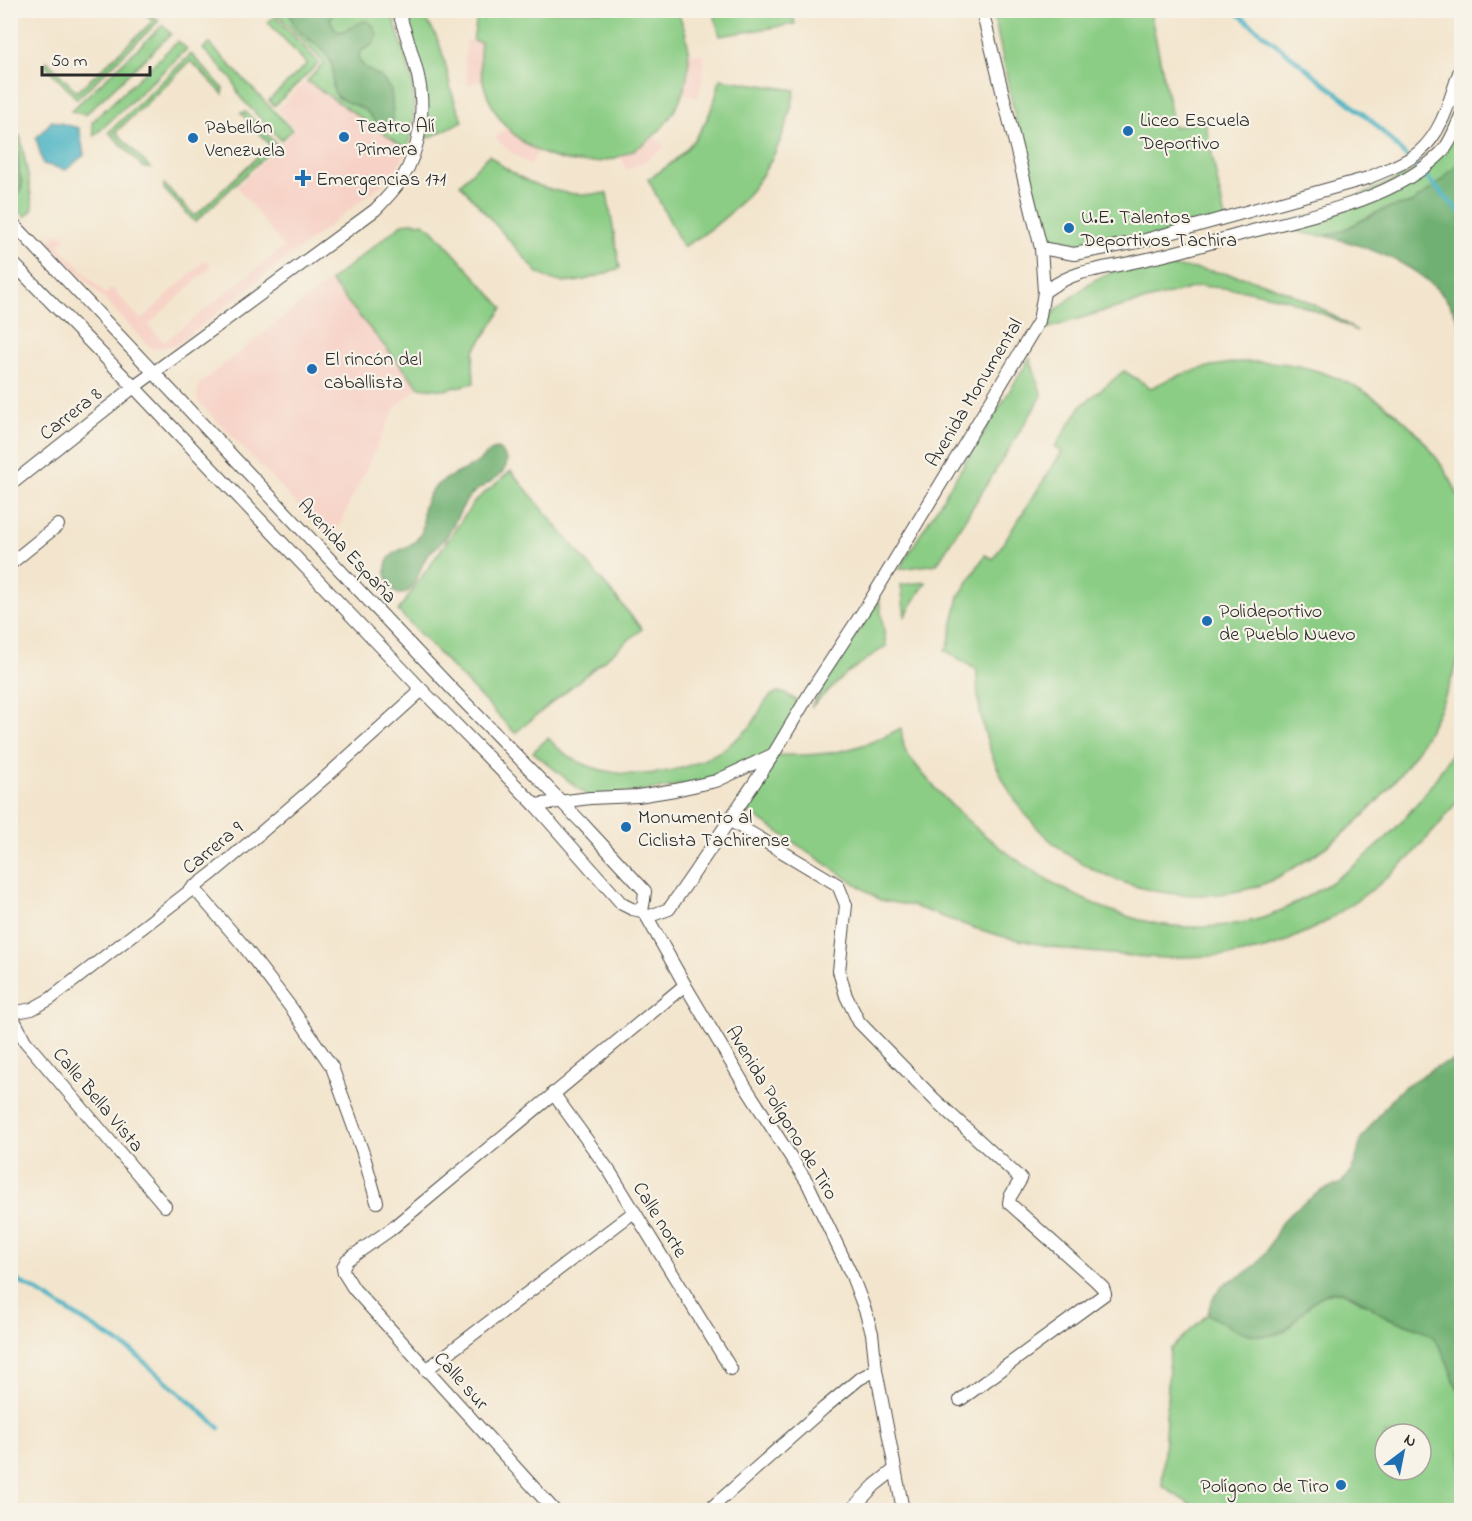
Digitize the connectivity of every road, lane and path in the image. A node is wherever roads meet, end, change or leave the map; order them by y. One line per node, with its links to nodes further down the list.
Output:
1 (398, 10): 11 (street, Carrera 8)
2 (982, 10): 8 (street, Avenida Monumental)
3 (1461, 64): 5 (street)
4 (1461, 113): 7 (street)
5 (1226, 217): 7 (street); 8 (street)
6 (10, 220): 11 (street, Avenida España)
7 (1232, 237): 10 (street)
8 (1041, 248): 10 (street, Avenida Monumental)
9 (10, 260): 12 (street)
10 (1044, 292): 17 (street, Avenida Monumental)
11 (155, 373): 12 (street, Carrera 8); 18 (street, Avenida España)
12 (134, 387): 13 (street, Carrera 8); 16 (street)
13 (10, 485)
14 (57, 525): 15 (street)
15 (10, 564)
16 (422, 690): 19 (street); 21 (street, Carrera 9)
17 (773, 755): 18 (street); 20 (street, Avenida Monumental)
18 (562, 802): 19 (street); 22 (street, Avenida España)
19 (535, 804): 22 (street)
20 (729, 820): 22 (street, Avenida Monumental); 32 (street)
21 (193, 887): 24 (street, Carrera 9); 26 (street)
22 (644, 914): 23 (street, Avenida Polígono de Tiro)
23 (685, 985): 25 (street); 31 (street, Avenida Polígono de Tiro)
24 (11, 1012): 27 (street, Calle Bella Vista)
25 (553, 1093): 28 (street, Calle norte); 30 (street, Calle sur)
26 (377, 1202)
27 (165, 1206)
28 (634, 1212): 29 (street, Calle norte); 30 (street)
29 (731, 1369)
30 (426, 1370): 34 (street, Calle sur)
31 (876, 1370): 33 (street, Avenida Polígono de Tiro); 35 (street)
32 (960, 1400)
33 (894, 1470): 36 (street); 37 (street, Avenida Polígono de Tiro)
34 (554, 1510)
35 (710, 1510)
36 (851, 1510)
37 (903, 1510)

